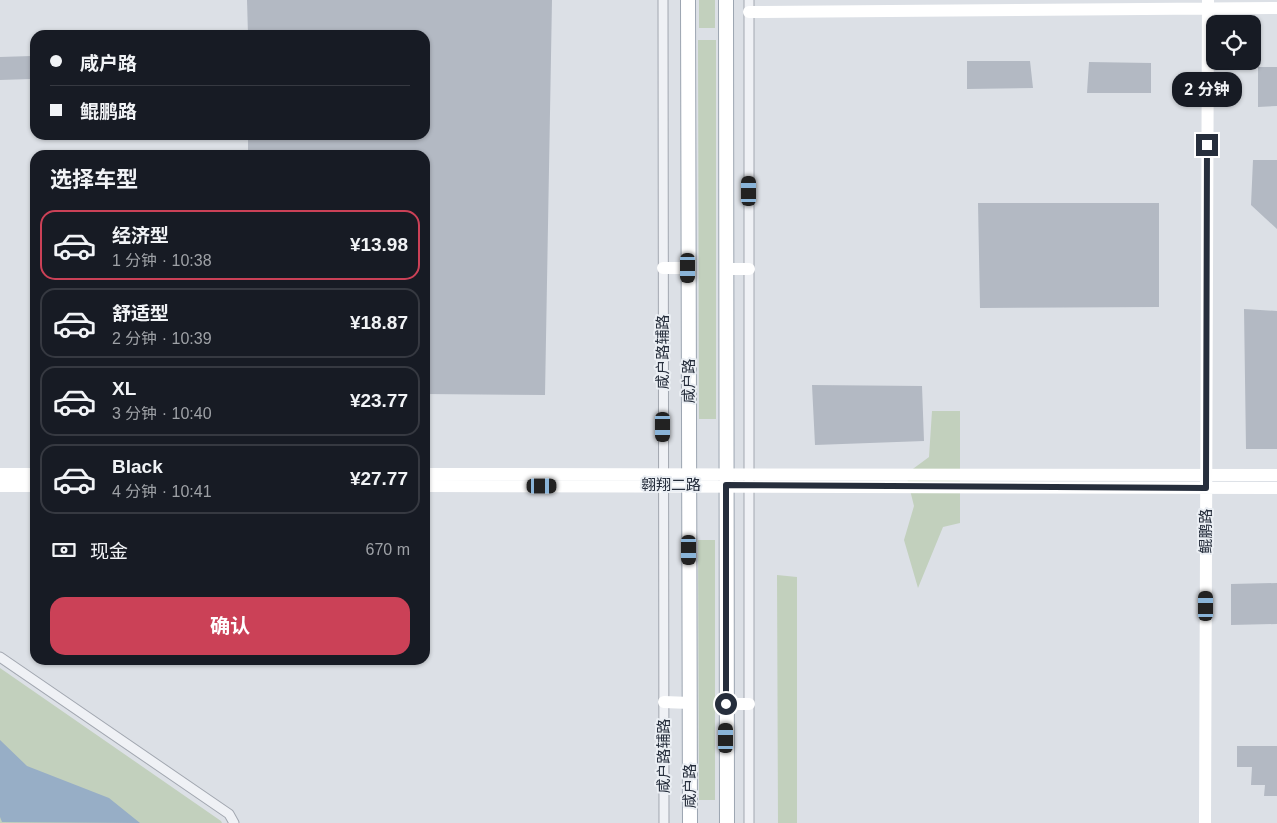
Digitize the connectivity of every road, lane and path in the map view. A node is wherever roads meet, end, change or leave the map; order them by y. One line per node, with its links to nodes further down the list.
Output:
1 (663, 0): 7 (street, 咸户路辅路)
2 (688, 0): 8 (main road, 咸户路)
3 (726, 0): 9 (main road)
4 (1208, 4): 5 (street); 6 (street); 19 (street, 鲲鹏路)
5 (749, 6): 10 (street)
6 (1277, 8)
7 (663, 268): 8 (street); 15 (street, 咸户路辅路)
8 (688, 268): 16 (main road, 咸户路)
9 (726, 269): 10 (street); 17 (main road)
10 (749, 269): 18 (street)
11 (0, 474): 12 (street)
12 (30, 474)
13 (430, 474): 15 (street, 翱翔二路)
14 (1277, 475): 19 (street, 翱翔二路)
15 (663, 480): 16 (street, 翱翔二路); 22 (street, 翱翔二路); 25 (street, 咸户路辅路)
16 (689, 480): 17 (street, 翱翔二路); 26 (main road, 咸户路)
17 (726, 480): 18 (street, 翱翔二路); 27 (main road)
18 (749, 480): 19 (street, 翱翔二路); 28 (street)
19 (1206, 482): 23 (street, 翱翔二路); 34 (street, 鲲鹏路)
20 (0, 486): 21 (street)
21 (30, 486)
22 (430, 486)
23 (1277, 488)
24 (0, 657): 29 (street)
25 (664, 702): 26 (street); 30 (street, 咸户路辅路)
26 (690, 702): 31 (main road, 咸户路)
27 (726, 704): 28 (street); 32 (main road)
28 (749, 704): 33 (street)
29 (234, 823)
30 (664, 823)
31 (690, 823)
32 (727, 823)
33 (749, 823)
34 (1205, 823)

